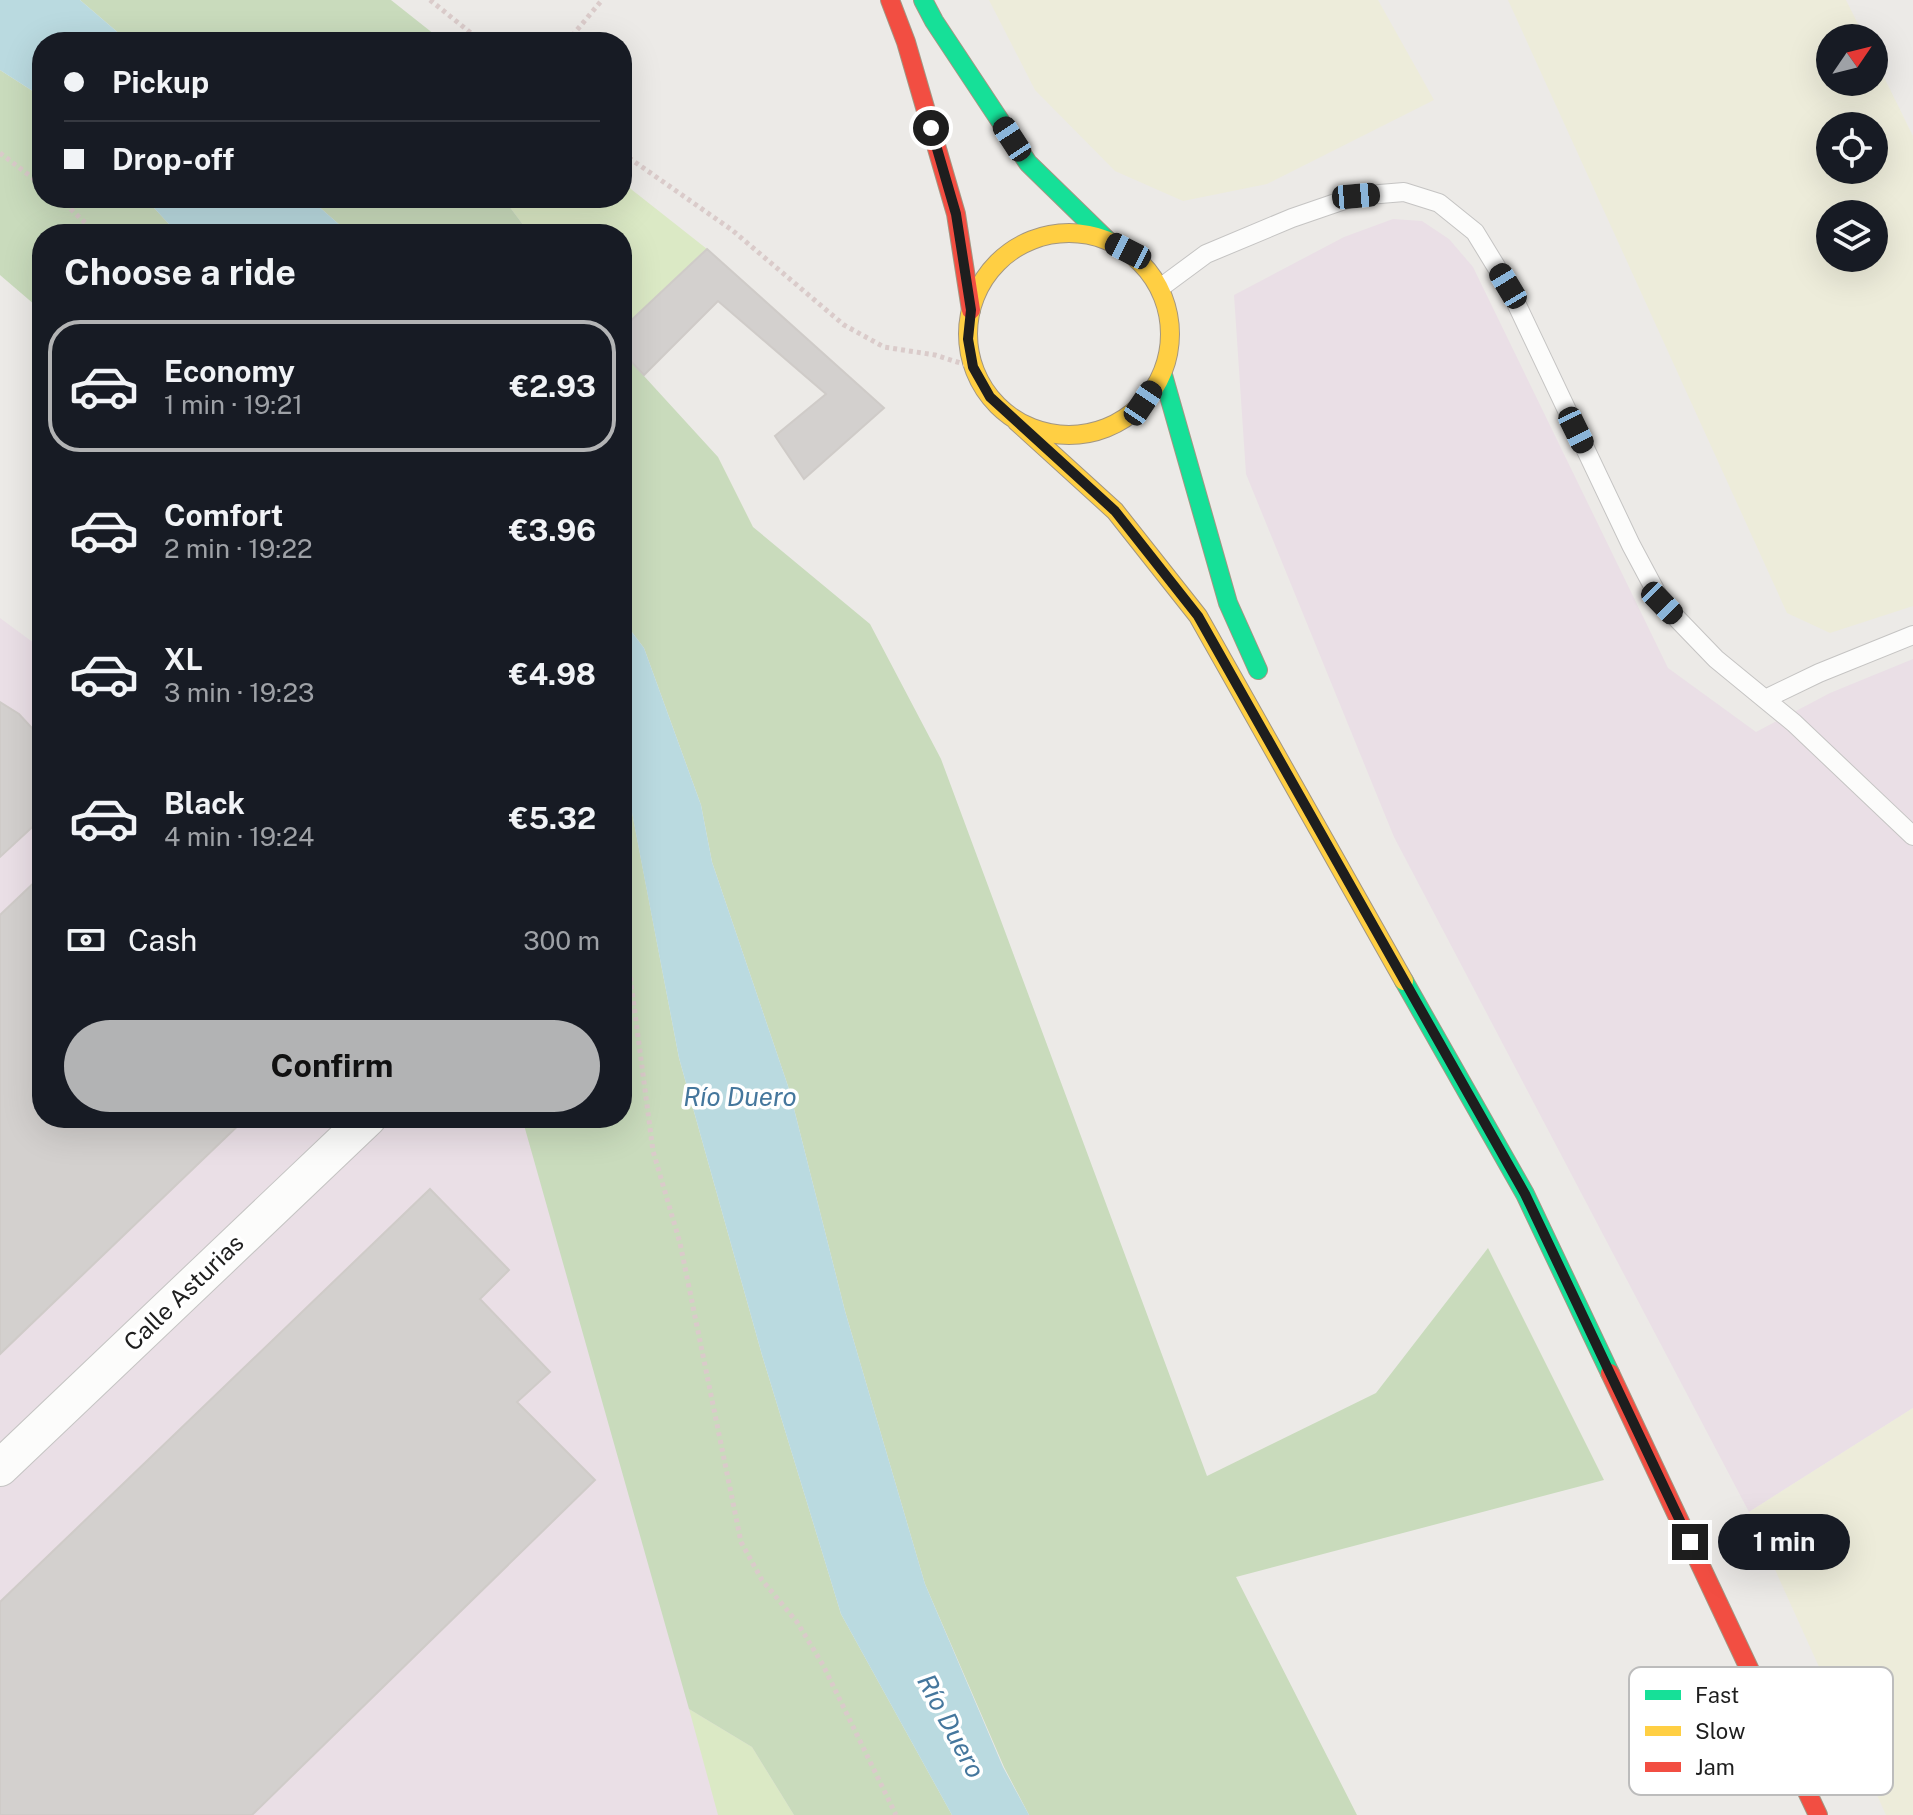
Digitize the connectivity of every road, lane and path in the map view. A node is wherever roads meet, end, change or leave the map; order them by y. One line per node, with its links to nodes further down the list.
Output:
1 (430, 0): 5 (path)
2 (602, 0): 6 (path)
3 (890, 0): 14 (main road)
4 (923, 0): 12 (main road)
5 (470, 32)
6 (575, 32)
7 (0, 153): 9 (path)
8 (632, 160): 15 (path)
9 (32, 177)
10 (70, 208): 11 (path)
11 (86, 224)
12 (1106, 239): 13 (main road); 14 (main road)
13 (1160, 288): 16 (main road); 20 (lane)
14 (971, 310): 15 (main road)
15 (973, 367): 17 (main road)
16 (1163, 375): 17 (main road); 19 (main road)
17 (1016, 421): 23 (main road)
18 (1913, 635): 20 (lane)
19 (1266, 690)
20 (1765, 699): 22 (lane)
21 (1286, 733): 23 (main road)
22 (1913, 836)
23 (1363, 906): 27 (main road)
24 (632, 990): 29 (path)
25 (357, 1128): 26 (street, Calle Asturias)
26 (0, 1468)
27 (1748, 1667)
28 (1809, 1795): 30 (main road)
29 (896, 1815)
30 (1818, 1815)

